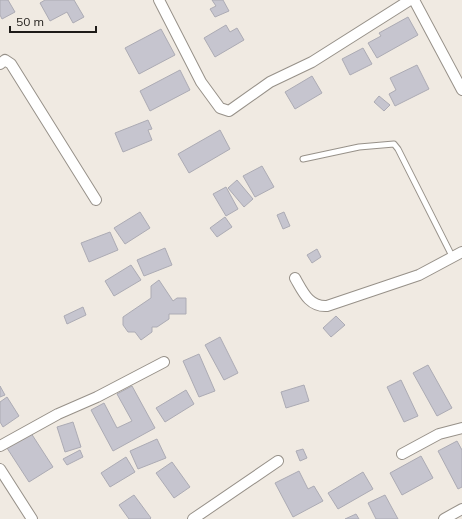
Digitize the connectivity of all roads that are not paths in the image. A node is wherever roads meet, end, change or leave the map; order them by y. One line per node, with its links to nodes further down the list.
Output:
1 (159, 0): 2 (street)
2 (410, 0)
3 (414, 0): 5 (street)
4 (0, 64): 7 (street)
5 (462, 90)
6 (303, 158): 9 (lane)
7 (96, 200)
8 (462, 252): 9 (street)
9 (452, 256): 10 (street)
10 (295, 278)
11 (164, 362): 13 (street)
12 (462, 428): 14 (street)
13 (0, 446)
14 (402, 454)
15 (278, 461): 20 (street)
16 (0, 470): 17 (street)
17 (3, 482): 19 (street)
18 (462, 509): 21 (street)
19 (32, 519)
20 (193, 519)
21 (444, 519)

